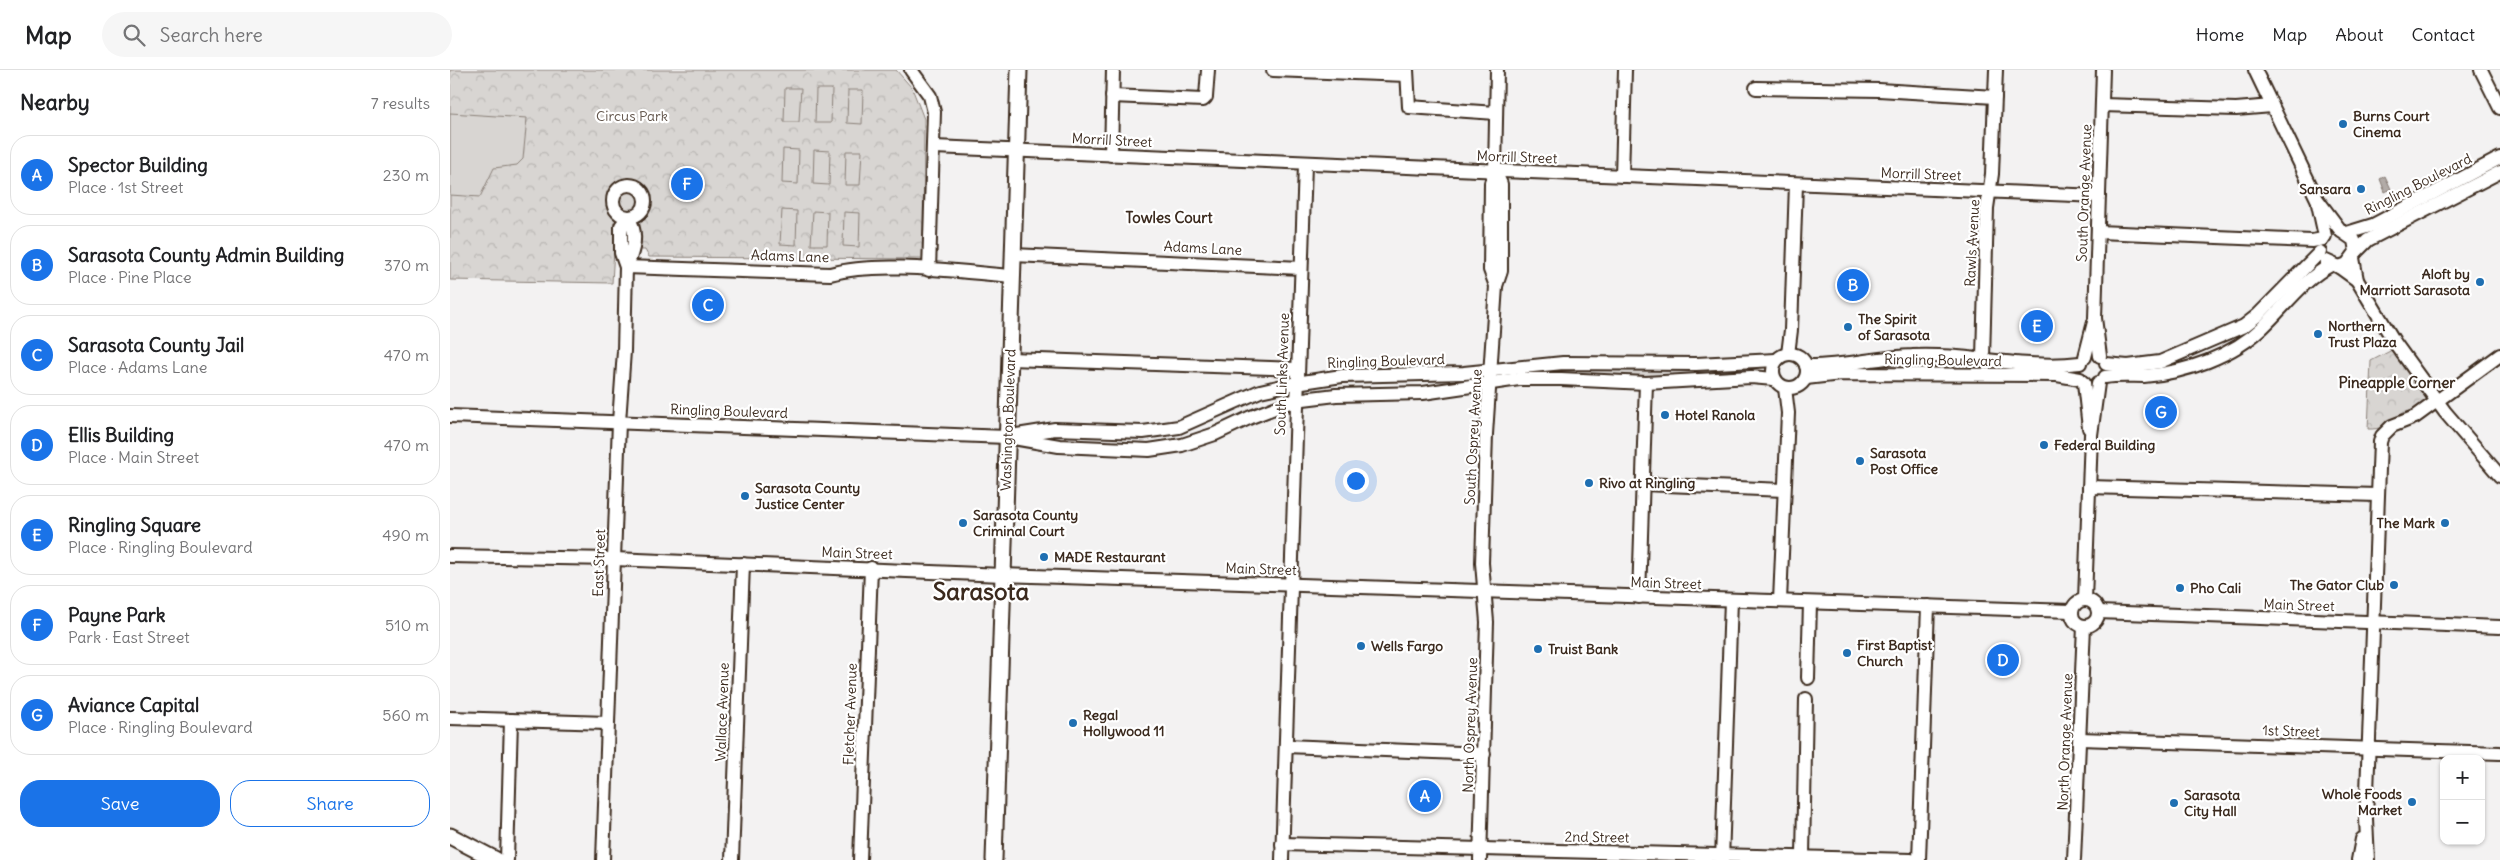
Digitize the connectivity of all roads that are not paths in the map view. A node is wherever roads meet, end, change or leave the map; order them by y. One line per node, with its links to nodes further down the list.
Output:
1 (911, 70): 20 (street)
2 (1019, 70): 21 (main road, Washington Boulevard)
3 (1113, 70): 14 (street)
4 (1208, 70): 14 (street)
5 (1273, 70): 12 (street)
6 (1497, 70): 19 (street, South Osprey Avenue)
7 (1625, 70): 27 (street)
8 (1996, 70): 15 (street, Rawls Avenue)
9 (2103, 70): 16 (street, South Orange Avenue)
10 (2255, 70): 17 (street)
11 (2481, 70): 18 (street)
12 (1407, 72): 19 (street)
13 (1756, 88): 15 (street)
14 (1112, 96): 22 (street)
15 (1995, 97): 29 (street, Rawls Avenue)
16 (2102, 104): 17 (street); 30 (street, South Orange Avenue)
17 (2272, 106): 31 (street)
18 (2500, 108)
19 (1496, 113): 25 (street, South Osprey Avenue)
20 (934, 148): 21 (street, Morrill Street); 41 (street)
21 (1016, 151): 22 (street, Morrill Street); 36 (main road, Washington Boulevard)
22 (1111, 155): 24 (street, Morrill Street)
23 (2500, 158): 34 (street, Ringling Boulevard)
24 (1305, 164): 25 (street, Morrill Street); 40 (street, South Links Avenue)
25 (1495, 171): 27 (street, Morrill Street); 52 (street, South Osprey Avenue)
26 (2500, 172): 37 (street, Ringling Boulevard)
27 (1622, 176): 28 (street, Morrill Street)
28 (1796, 184): 29 (street, Morrill Street); 46 (street)
29 (1989, 192): 30 (street, Morrill Street); 47 (street, Rawls Avenue)
30 (2099, 196): 33 (street, South Orange Avenue)
31 (2317, 199): 34 (street); 35 (street)
32 (628, 217): 39 (street, East Street)
33 (2098, 232): 35 (street); 44 (street, South Orange Avenue)
34 (2344, 232): 35 (street); 37 (street)
35 (2323, 242): 38 (street); 50 (street)
36 (1013, 255): 40 (street, Adams Lane); 42 (main road, Washington Boulevard)
37 (2355, 255): 38 (street); 43 (street)
38 (2335, 266): 43 (street); 55 (street)
39 (626, 267): 41 (street, Adams Lane); 64 (street, East Street)
40 (1301, 268): 51 (street, South Links Avenue)
41 (929, 270): 42 (street, Adams Lane)
42 (1012, 276): 48 (main road, Washington Boulevard)
43 (2357, 280): 62 (street)
44 (2096, 318): 49 (street, South Orange Avenue); 50 (street, South Orange Avenue)
45 (2500, 355): 62 (street)
46 (1782, 357): 52 (street, Ringling Boulevard); 53 (street); 54 (street)
47 (1983, 358): 49 (street, Ringling Boulevard); 53 (street, Ringling Boulevard)
48 (1010, 359): 51 (street); 66 (main road, Washington Boulevard)
49 (2082, 360): 50 (street, Ringling Boulevard); 56 (street, South Orange Avenue)
50 (2103, 360): 55 (street, South Orange Avenue)
51 (1297, 369): 57 (street, South Links Avenue)
52 (1492, 370): 57 (street, Ringling Boulevard); 58 (street, South Osprey Avenue)
53 (1806, 372): 56 (street, Ringling Boulevard); 60 (street)
54 (1774, 379): 59 (street, Ringling Boulevard); 60 (street)
55 (2102, 380): 56 (street, Ringling Boulevard); 65 (street)
56 (2082, 381): 65 (street)
57 (1296, 382): 61 (street, South Links Avenue); 66 (street, Ringling Boulevard)
58 (1491, 384): 59 (street, Ringling Boulevard); 61 (street, Ringling Boulevard); 78 (street, South Osprey Avenue)
59 (1646, 384): 68 (street)
60 (1785, 388): 70 (street)
61 (1295, 400): 66 (street, Ringling Boulevard); 77 (street, South Links Avenue)
62 (2436, 400): 67 (street); 71 (street)
63 (450, 416): 64 (street, Ringling Boulevard)
64 (619, 422): 66 (street, Ringling Boulevard); 73 (street, East Street)
65 (2091, 435): 69 (street)
66 (1007, 437): 76 (main road, Washington Boulevard)
67 (2500, 476)
68 (1643, 484): 70 (street); 79 (street)
69 (2090, 487): 71 (street); 81 (street)
70 (1784, 490): 82 (street)
71 (2377, 495): 87 (street)
72 (450, 556): 73 (street, Main Street)
73 (614, 559): 74 (street, Main Street); 94 (street, East Street)
74 (743, 564): 75 (street, Main Street); 109 (street, Wallace Avenue)
75 (871, 568): 76 (street, Main Street); 110 (street, Fletcher Avenue)
76 (1003, 575): 77 (street, Main Street); 111 (main road, Washington Boulevard)
77 (1292, 584): 78 (street, Main Street); 96 (street, South Links Avenue)
78 (1485, 590): 79 (street, Main Street); 99 (street, North Osprey Avenue)
79 (1639, 597): 80 (street, Main Street)
80 (1731, 600): 82 (street, Main Street); 105 (street)
81 (2085, 600): 85 (street); 86 (street)
82 (1780, 601): 83 (street, Main Street)
83 (1810, 603): 84 (street, Main Street); 90 (street)
84 (1928, 606): 85 (street, Main Street); 114 (street)
85 (2072, 612): 88 (street)
86 (2098, 612): 87 (street, Main Street); 88 (street)
87 (2373, 623): 89 (street, Main Street); 97 (street)
88 (2084, 626): 95 (street, North Orange Avenue)
89 (2500, 627)
90 (1808, 678)
91 (1806, 699): 104 (street)
92 (450, 718): 93 (street)
93 (511, 720): 94 (street); 107 (street)
94 (608, 723): 108 (street, East Street)
95 (2080, 739): 97 (street, 1st Street); 115 (street, North Orange Avenue)
96 (1286, 746): 99 (street); 102 (street, South Links Avenue)
97 (2369, 749): 98 (street, 1st Street); 100 (street)
98 (2500, 753)
99 (1484, 754): 103 (street, North Osprey Avenue)
100 (2366, 819): 116 (street); 117 (street)
101 (450, 836): 106 (main road)
102 (1282, 844): 103 (street, 2nd Street); 112 (street, South Links Avenue)
103 (1480, 855): 105 (street, 2nd Street)
104 (1803, 856): 105 (street, 2nd Street); 113 (street, 2nd Street)
105 (1722, 858)
106 (496, 860)
107 (507, 860)
108 (603, 860)
109 (732, 860)
110 (860, 860)
111 (994, 860)
112 (1282, 860)
113 (1911, 860)
114 (1919, 860)
115 (2074, 860)
116 (2358, 860)
117 (2368, 860)

